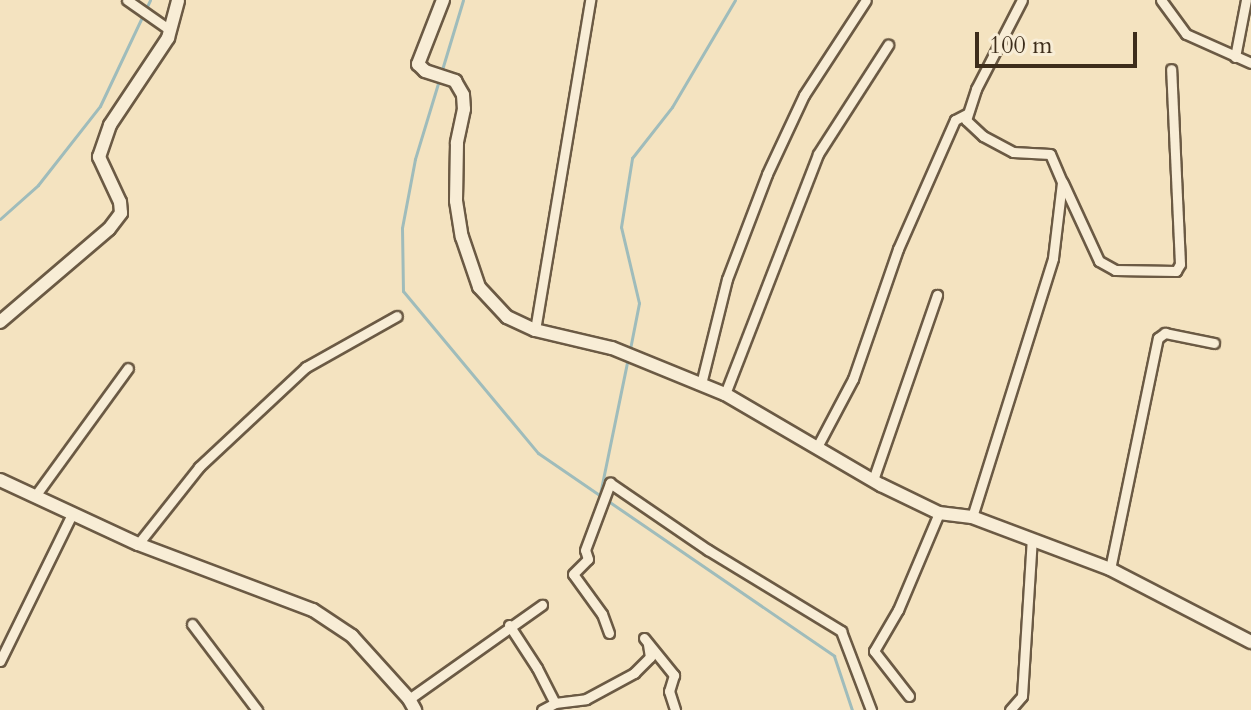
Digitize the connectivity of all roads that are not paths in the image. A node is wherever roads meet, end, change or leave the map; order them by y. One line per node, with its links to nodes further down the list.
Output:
1 (127, 0): 9 (street)
2 (178, 0): 9 (street)
3 (443, 0): 19 (street)
4 (590, 0): 19 (street)
5 (866, 0): 22 (street)
6 (1022, 0): 14 (street)
7 (1161, 0): 11 (street)
8 (1246, 0): 11 (street)
9 (170, 30): 18 (street)
10 (888, 45): 23 (street)
11 (1235, 57): 12 (street)
12 (1251, 63)
13 (1171, 69): 15 (street)
14 (967, 114): 15 (street); 24 (street)
15 (1062, 182): 30 (street)
16 (937, 295): 26 (street)
17 (397, 316): 32 (street)
18 (0, 322)
19 (535, 330): 22 (street)
20 (1214, 343): 33 (street)
21 (128, 368): 27 (street)
22 (701, 384): 23 (street)
23 (725, 394): 24 (street)
24 (817, 447): 26 (street)
25 (0, 480): 27 (street)
26 (873, 480): 28 (street)
27 (35, 496): 29 (street)
28 (939, 513): 30 (street); 40 (street)
29 (72, 514): 32 (street); 39 (street)
30 (972, 517): 31 (street)
31 (1032, 539): 33 (street); 47 (street)
32 (138, 544): 42 (street)
33 (1110, 569): 38 (street)
34 (542, 605): 36 (street)
35 (192, 624): 43 (street)
36 (509, 625): 41 (street); 42 (street)
37 (609, 633): 46 (street)
38 (1251, 642)
39 (0, 661)
40 (909, 696)
41 (555, 703): 44 (street); 45 (street)
42 (412, 704)
43 (257, 710)
44 (542, 710)
45 (675, 710)
46 (871, 710)
47 (1010, 710)

